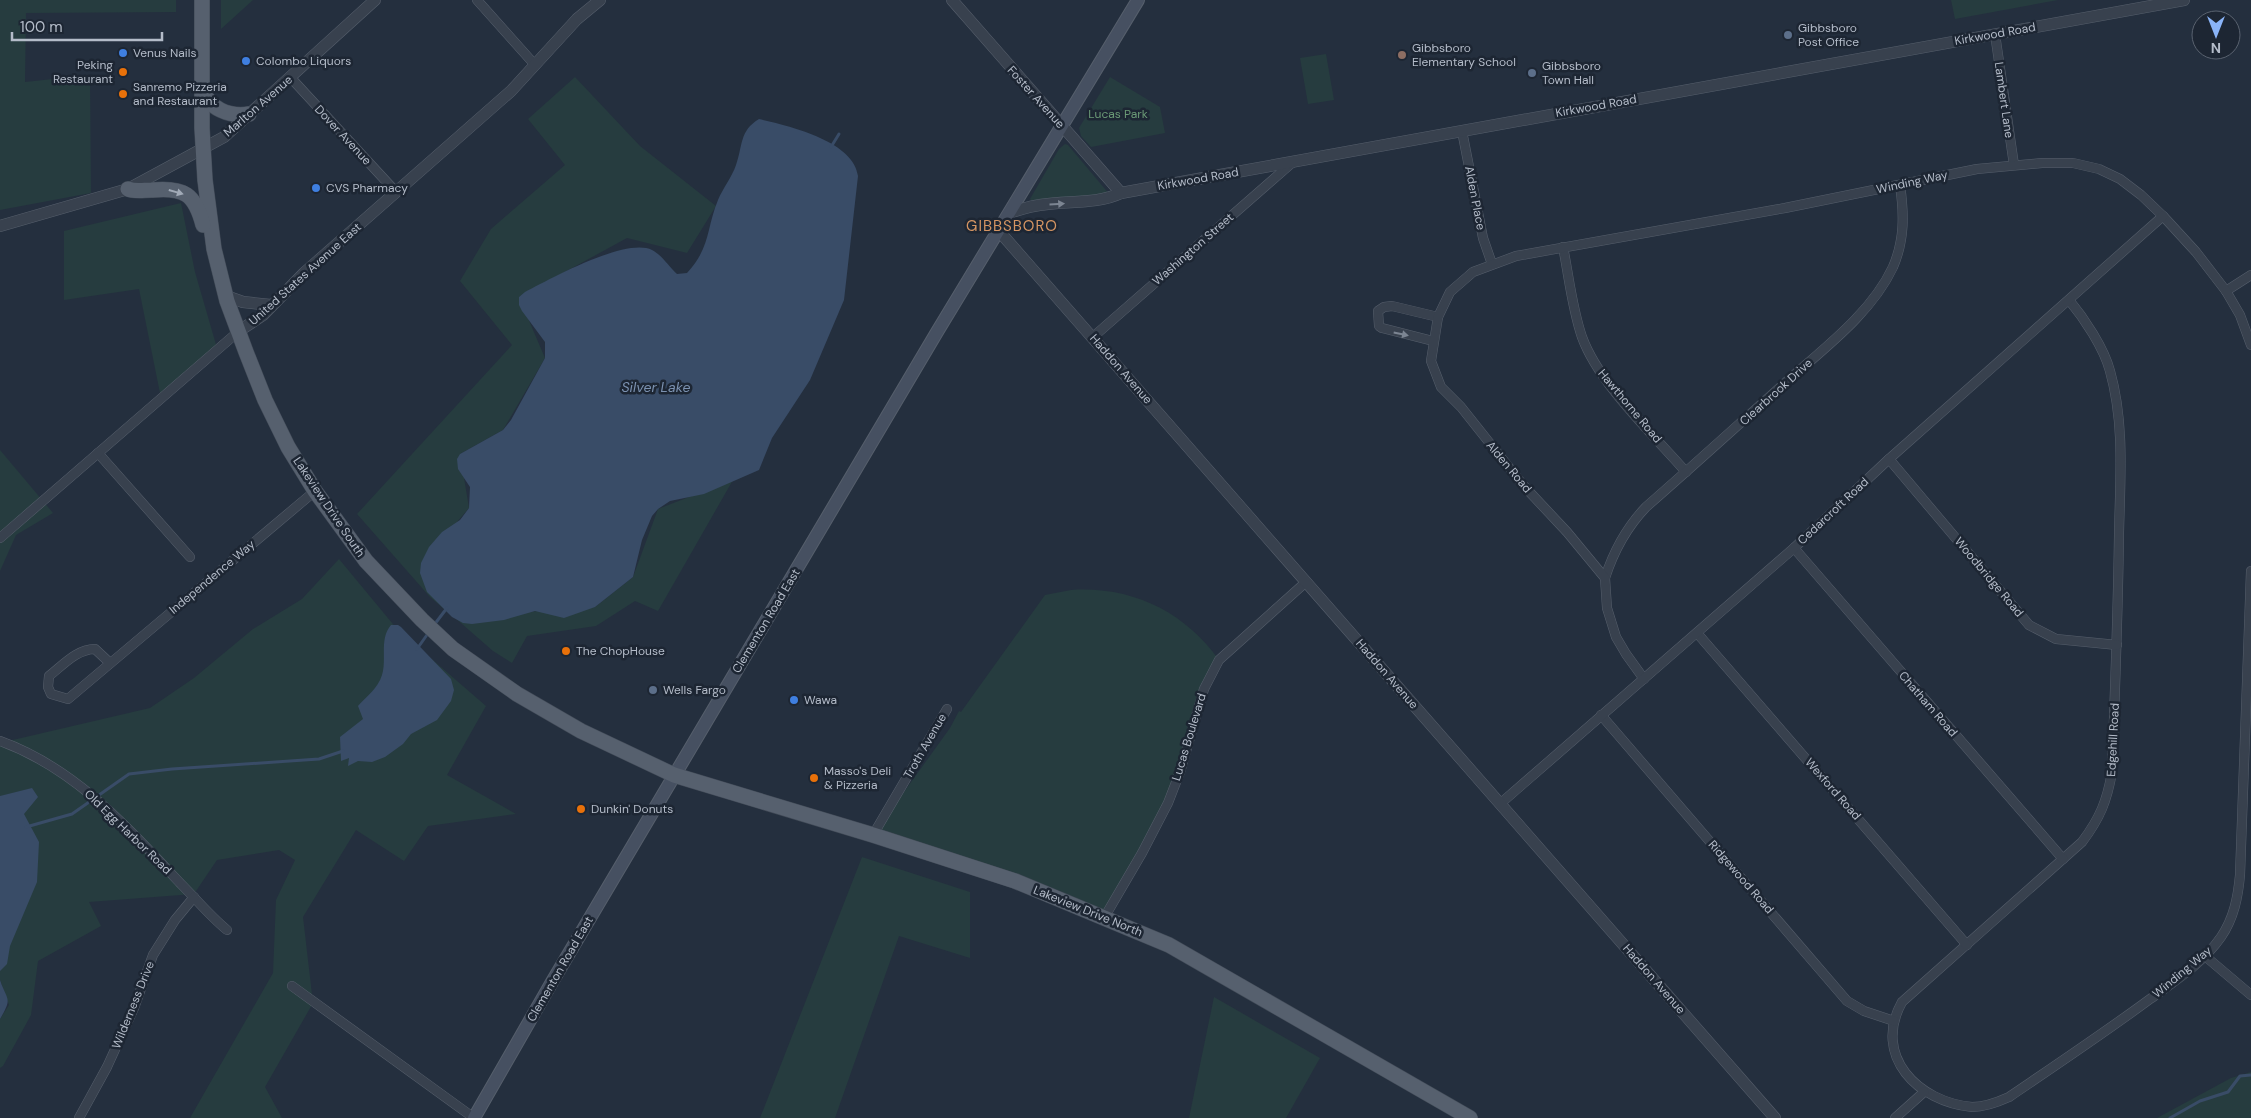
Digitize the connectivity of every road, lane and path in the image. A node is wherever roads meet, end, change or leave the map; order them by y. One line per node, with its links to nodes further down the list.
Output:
1 (202, 0): 11 (main road, Lakeview Drive South)
2 (375, 0): 10 (street, Marlton Avenue)
3 (477, 0): 9 (street)
4 (600, 0): 9 (street, United States Avenue East)
5 (952, 0): 13 (street, Foster Avenue)
6 (1138, 0): 13 (main road, Clementon Road East)
7 (2184, 0): 8 (street, Kirkwood Road)
8 (1995, 34): 14 (street, Kirkwood Road); 17 (street, Lambert Lane)
9 (535, 65): 20 (street, United States Avenue East)
10 (290, 78): 12 (street, Marlton Avenue); 20 (street, Dover Avenue)
11 (202, 87): 12 (main road); 15 (main road, Lakeview Drive South)
12 (249, 114): 15 (street, Marlton Avenue)
13 (1063, 127): 21 (street, Foster Avenue); 22 (main road, Clementon Road East)
14 (1462, 131): 16 (street, Kirkwood Road); 28 (street, Alden Place)
15 (204, 148): 19 (street, Marlton Avenue); 27 (main road, Lakeview Drive South)
16 (1293, 162): 21 (street, Kirkwood Road); 36 (street, Washington Street)
17 (2014, 166): 18 (street, Winding Way); 23 (street, Winding Way)
18 (1900, 185): 26 (street, Winding Way); 41 (street, Clearbrook Drive)
19 (128, 189): 24 (street, Marlton Avenue); 27 (main road, one-way to 27)
20 (396, 192): 33 (street, United States Avenue East)
21 (1121, 193): 22 (street, Kirkwood Road, one-way to 21)
22 (1009, 213): 25 (main road, Clementon Road East)
23 (2163, 216): 30 (street, Winding Way); 32 (street, Cedarcroft Road)
24 (0, 226)
25 (999, 231): 36 (street, Haddon Avenue); 56 (main road, Clementon Road East)
26 (1563, 248): 28 (street, Winding Way); 41 (street, Hawthorne Road)
27 (214, 249): 31 (main road, Lakeview Drive South)
28 (1492, 264): 34 (street, Alden Road)
29 (2251, 275): 30 (street)
30 (2226, 291): 38 (street, Winding Way)
31 (226, 296): 33 (street); 35 (main road, Lakeview Drive South)
32 (2069, 300): 40 (street, Cedarcroft Road); 50 (street, Edgehill Road)
33 (271, 305): 35 (street, United States Avenue East)
34 (1438, 317): 37 (street, Alden Road); 37 (street, one-way to 37)
35 (239, 331): 39 (street, United States Avenue East); 42 (main road, Lakeview Drive South)
36 (1093, 337): 48 (street, Haddon Avenue)
37 (1433, 341): 47 (street, Alden Road)
38 (2251, 345)
39 (98, 452): 43 (street, United States Avenue East); 45 (street)
40 (1889, 459): 44 (street, Cedarcroft Road); 50 (street, Woodbridge Road)
41 (1686, 472): 47 (street, Clearbrook Drive)
42 (315, 491): 51 (street, Independence Way); 56 (main road, Lakeview Drive South)
43 (0, 538)
44 (1794, 548): 49 (street, Cedarcroft Road); 59 (street, Chatham Road)
45 (190, 557)
46 (2251, 571): 64 (street, Winding Way)
47 (1605, 578): 52 (street)
48 (1306, 582): 57 (street, Haddon Avenue); 61 (street, Lucas Boulevard)
49 (1697, 633): 52 (street, Cedarcroft Road); 63 (street, Wexford Road)
50 (2117, 646): 59 (street, Edgehill Road)
51 (110, 663): 51 (street, Independence Way)
52 (1644, 679): 54 (street, Cedarcroft Road)
53 (947, 709): 58 (street, Troth Avenue)
54 (1601, 715): 57 (street, Cedarcroft Road); 67 (street, Ridgewood Road)
55 (0, 741): 60 (street, Old Egg Harbor Road)
56 (674, 775): 58 (main road, Lakeview Drive North); 70 (main road, Clementon Road East)
57 (1501, 803): 72 (street, Haddon Avenue)
58 (873, 835): 61 (main road, Lakeview Drive North)
59 (2063, 859): 63 (street, Edgehill Road)
60 (194, 897): 62 (street, Old Egg Harbor Road); 69 (street, Wilderness Drive)
61 (1104, 918): 71 (main road, Lakeview Drive North)
62 (227, 930)
63 (1968, 945): 67 (street, Edgehill Road)
64 (2205, 956): 66 (street); 68 (street, Winding Way)
65 (292, 986): 70 (street)
66 (2251, 996)
67 (1894, 1021): 68 (street, Edgehill Road)
68 (1924, 1092): 73 (street)
69 (79, 1118)
70 (474, 1118)
71 (1470, 1118)
72 (1775, 1118)
73 (1895, 1118)

